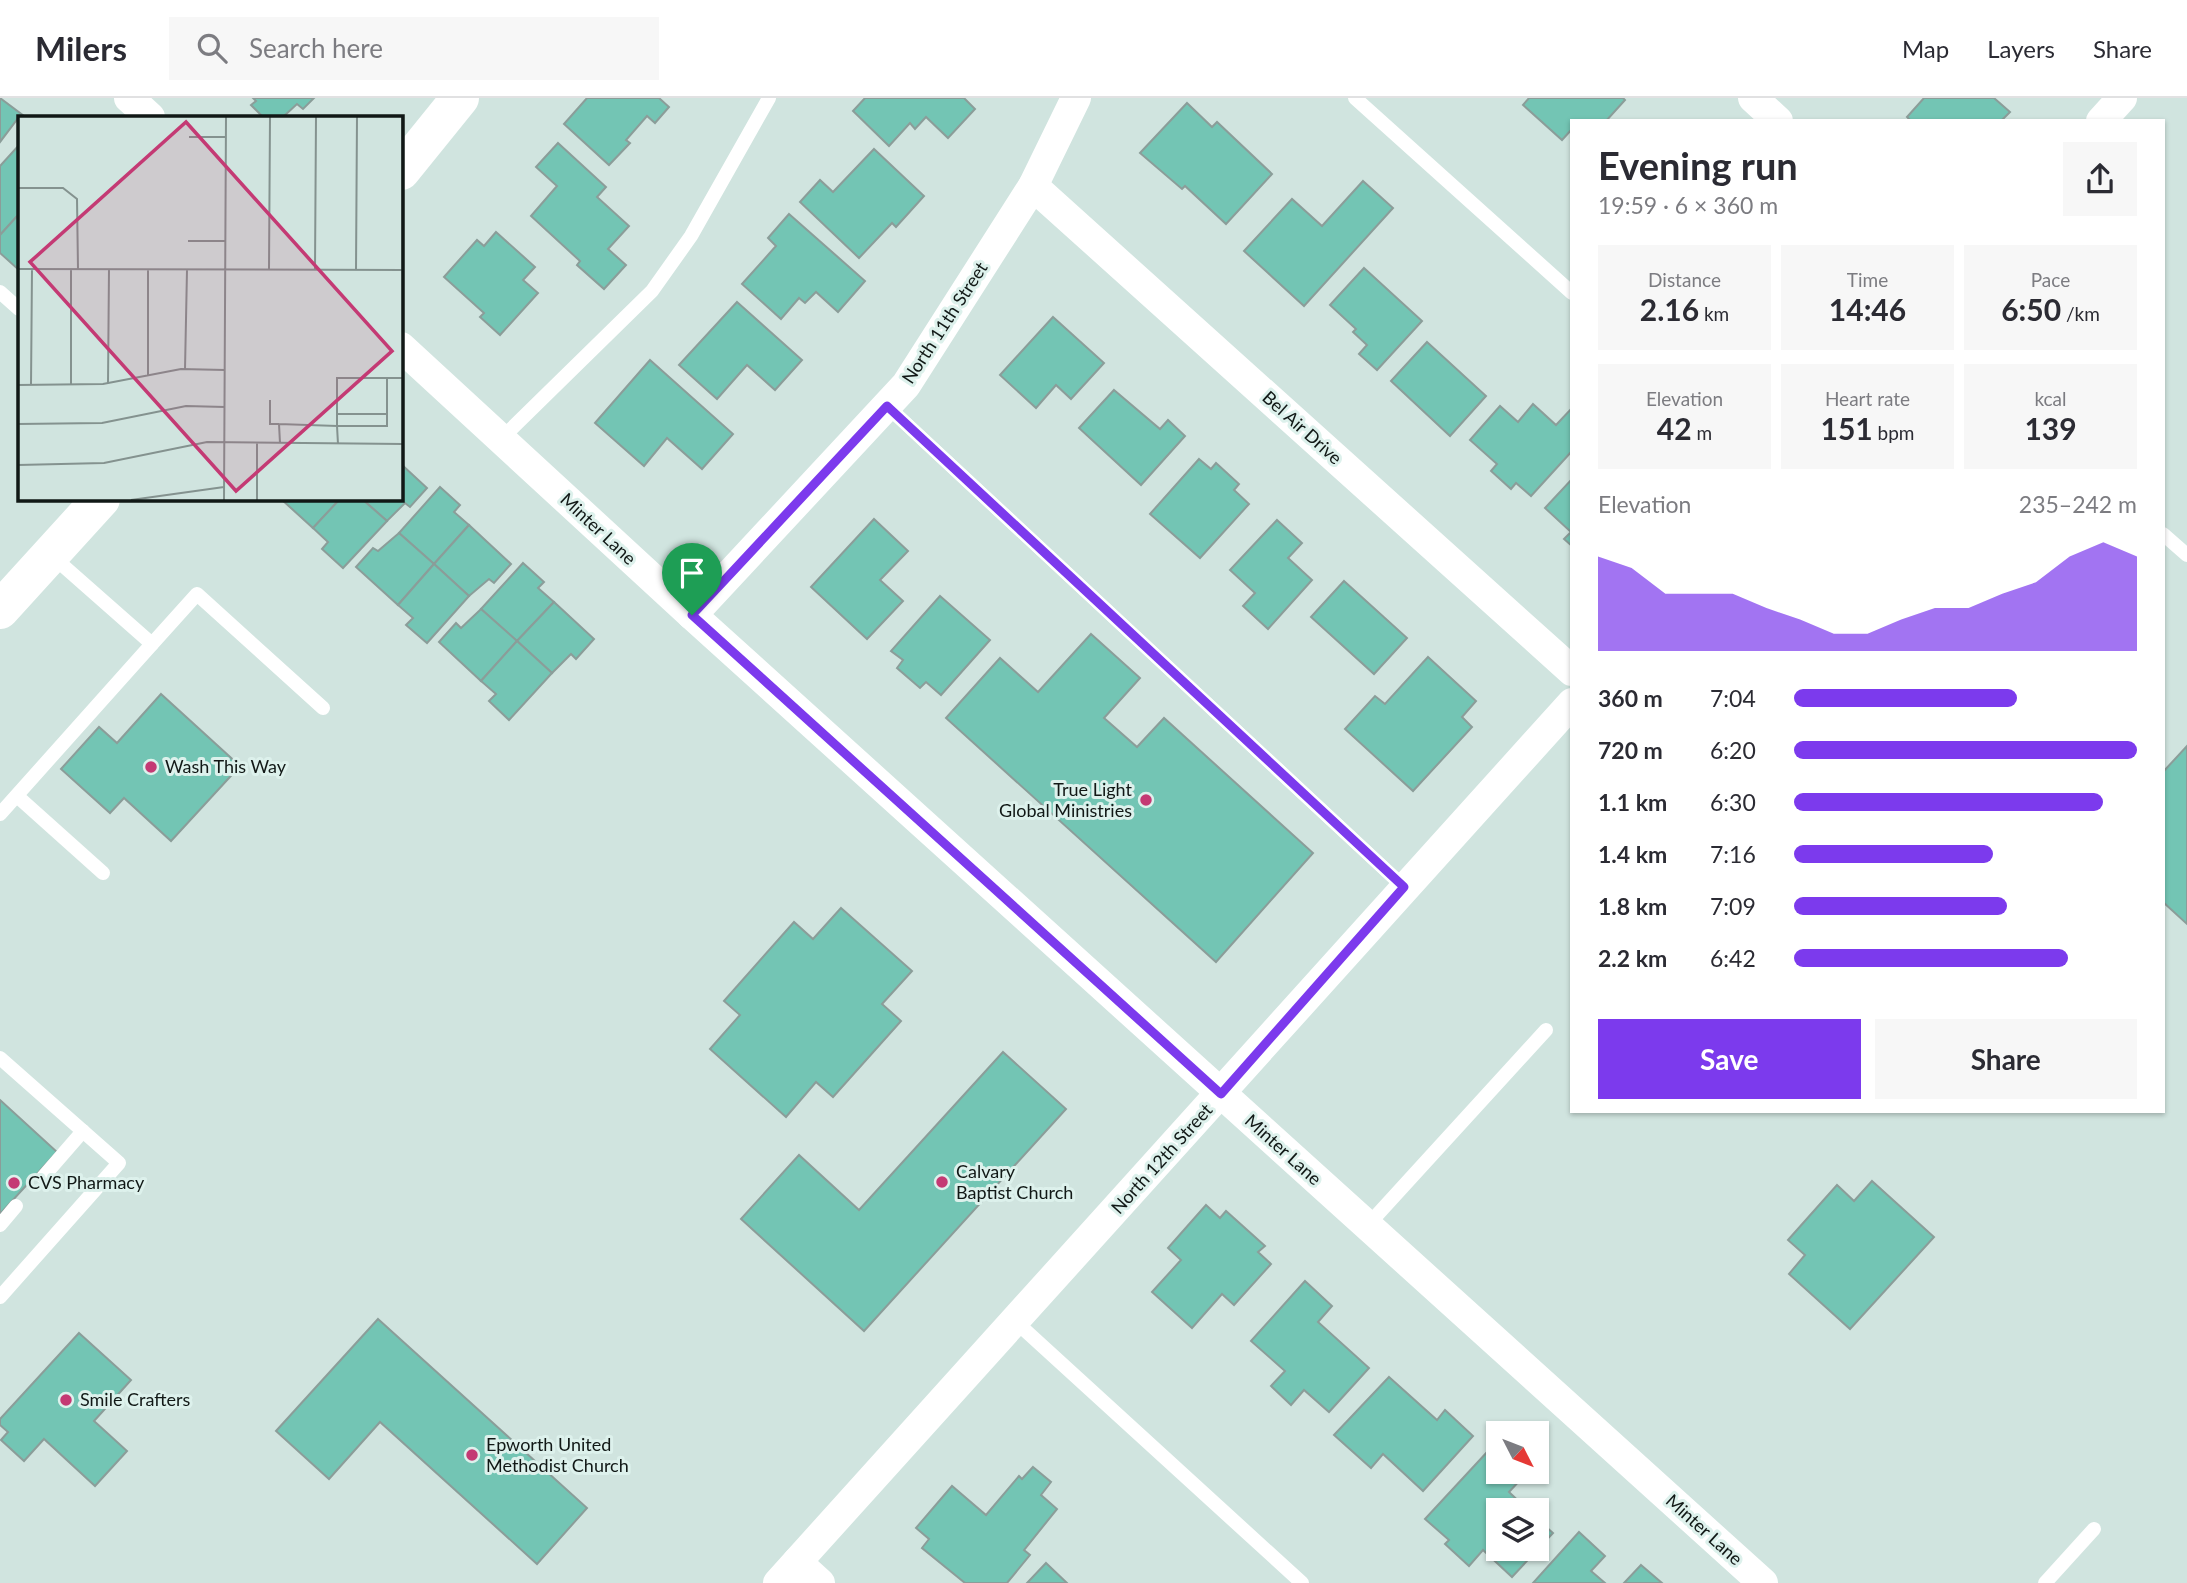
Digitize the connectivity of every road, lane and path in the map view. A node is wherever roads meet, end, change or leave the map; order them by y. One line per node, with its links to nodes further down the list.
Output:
1 (130, 98): 8 (street)
2 (460, 98): 11 (main road)
3 (769, 98): 18 (lane)
4 (1076, 98): 12 (street, North 11th Street)
5 (1356, 98): 13 (lane)
6 (1752, 98): 9 (street)
7 (2122, 98): 10 (street)
8 (149, 116)
9 (1776, 119)
10 (2103, 119)
11 (402, 170)
12 (1033, 186): 17 (street, North 11th Street); 26 (street, Bel Air Drive)
13 (1570, 291)
14 (0, 292): 15 (lane)
15 (18, 308)
16 (402, 348): 18 (street, Minter Lane)
17 (887, 406): 24 (street, North 11th Street); 32 (lane)
18 (501, 439): 24 (street, Minter Lane)
19 (100, 500): 21 (main road)
20 (2165, 536): 22 (lane)
21 (50, 555): 23 (main road); 25 (lane)
22 (2187, 555)
23 (0, 610)
24 (692, 615): 35 (street, Minter Lane)
25 (152, 643): 28 (lane); 29 (lane)
26 (1570, 669)
27 (1570, 705): 32 (street, North 12th Street)
28 (323, 708)
29 (17, 796): 30 (lane); 31 (lane)
30 (0, 814)
31 (103, 873)
32 (1404, 887): 35 (street, North 12th Street)
33 (1546, 1030): 40 (lane)
34 (0, 1058): 36 (lane)
35 (1221, 1094): 40 (street, Minter Lane); 42 (street, North 12th Street)
36 (83, 1131): 37 (lane); 41 (lane)
37 (43, 1177)
38 (16, 1206): 39 (lane)
39 (0, 1226)
40 (1367, 1226): 47 (street, Minter Lane)
41 (0, 1297)
42 (1015, 1321): 44 (street, North 12th Street); 46 (lane)
43 (2094, 1529): 48 (lane)
44 (788, 1573): 45 (street)
45 (820, 1583)
46 (1303, 1583)
47 (1763, 1583)
48 (2045, 1583)

